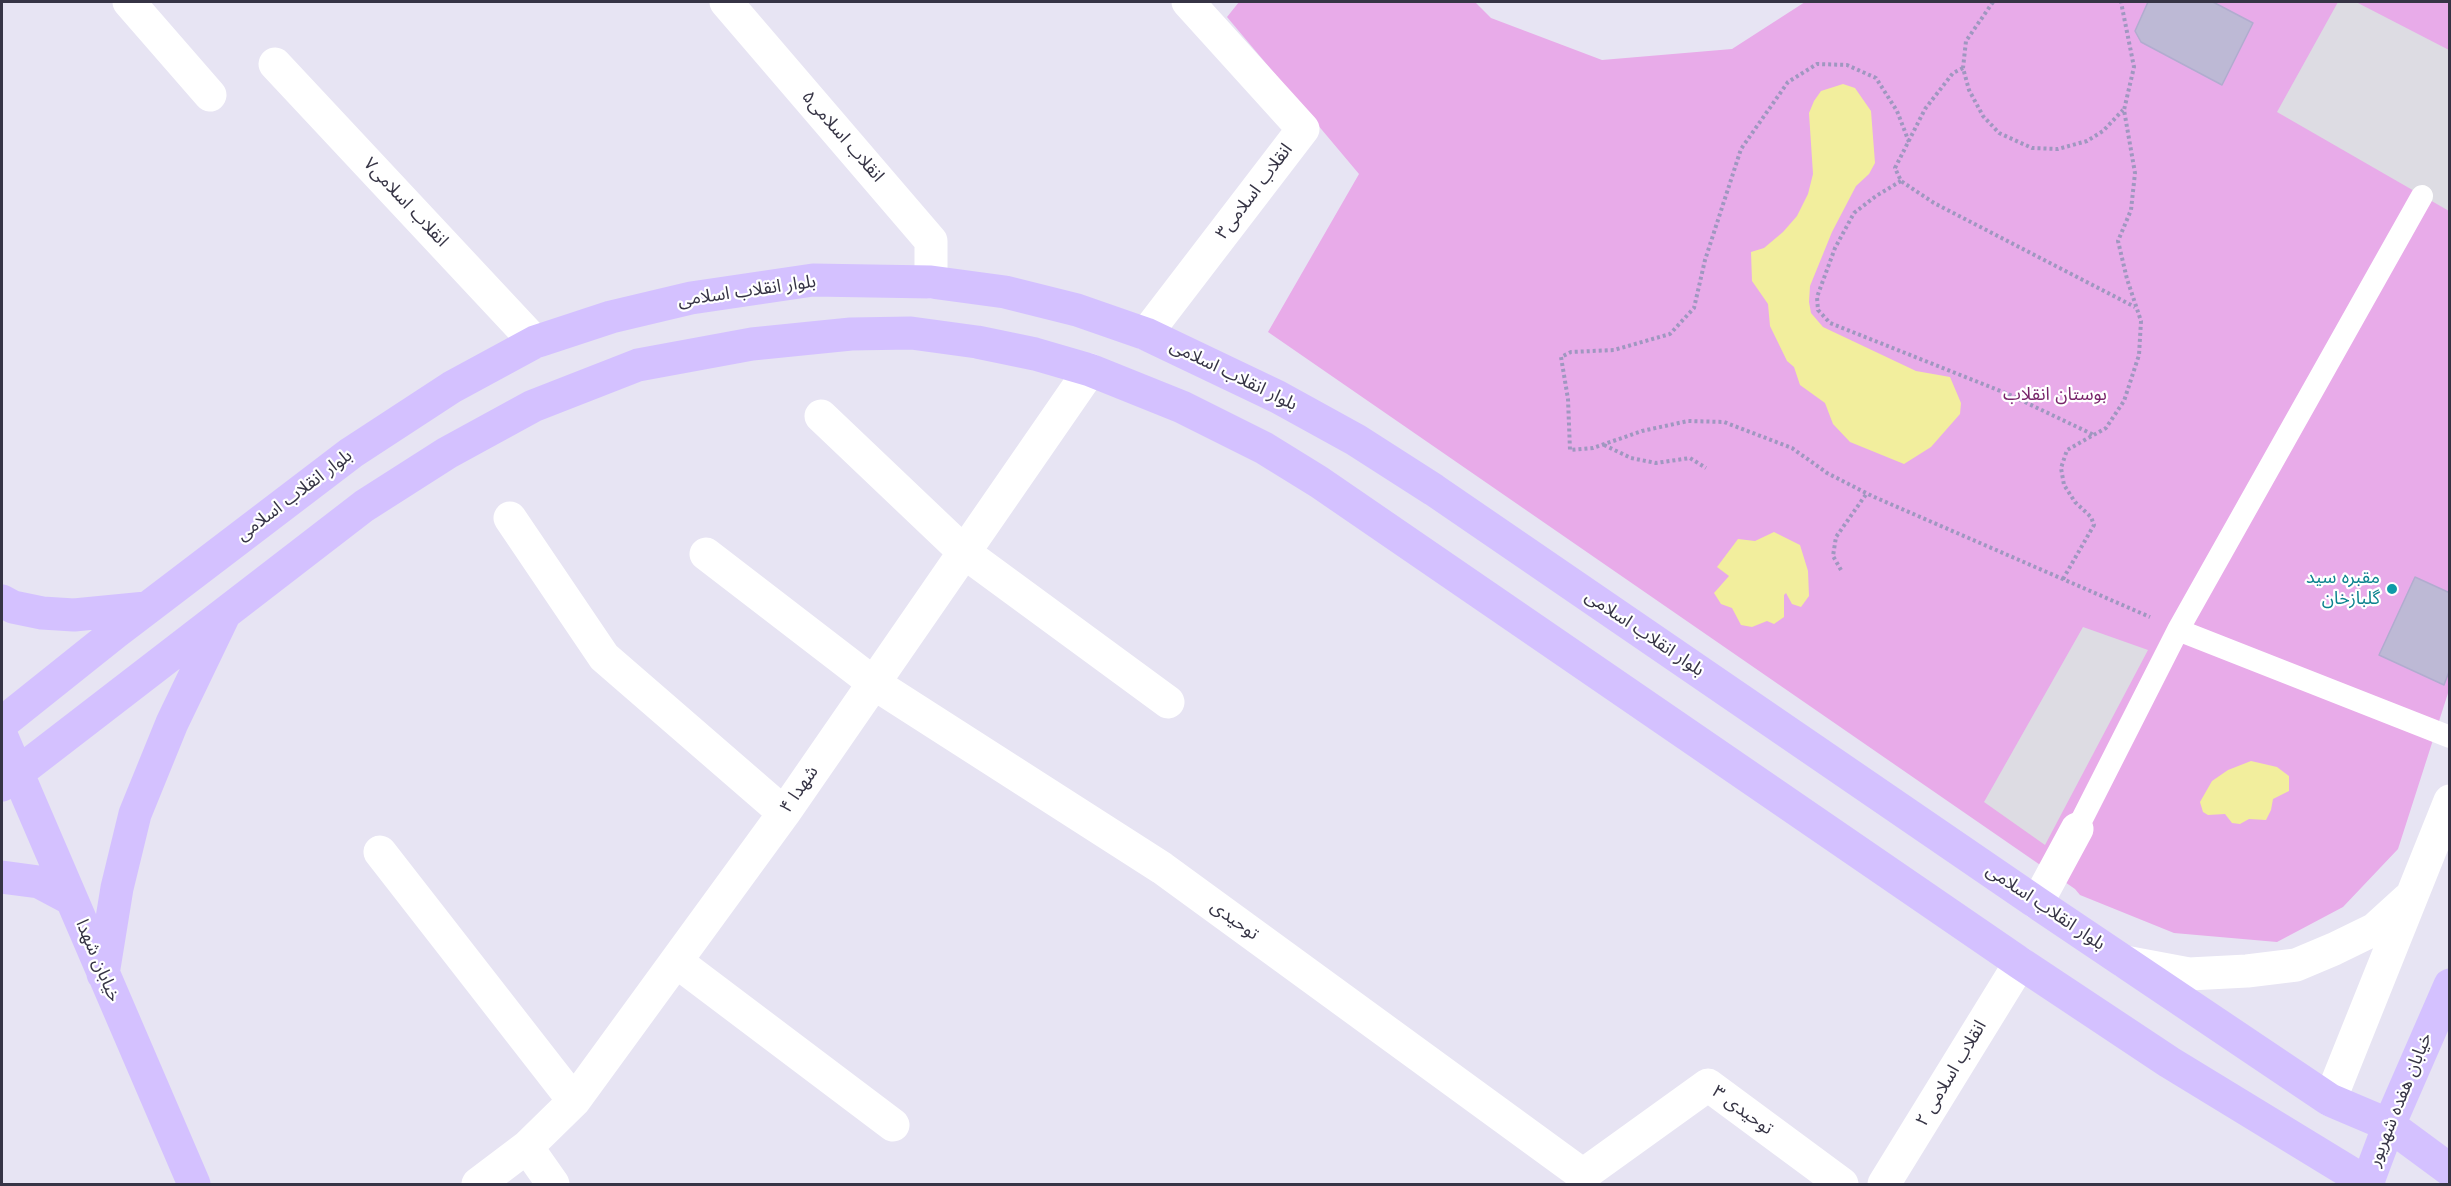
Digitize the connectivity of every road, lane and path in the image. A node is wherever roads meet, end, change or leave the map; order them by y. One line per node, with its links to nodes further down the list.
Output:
1 (129, 2): 8 (street)
2 (726, 2): 13 (street, انقلاب اسلامی۵)
3 (1992, 2): 7 (path)
4 (2121, 2): 9 (path)
5 (1196, 5): 15 (street, انقلاب اسلامی۳)
6 (275, 64): 16 (street, انقلاب اسلامی۷)
7 (1963, 68): 9 (path); 10 (path)
8 (210, 95)
9 (2124, 110): 14 (path)
10 (1909, 141): 11 (path); 20 (path)
11 (1901, 181): 14 (path); 19 (path)
12 (2422, 195): 31 (lane)
13 (931, 282): 15 (main road, بلوار انقلاب اسلامی); 16 (main road, بلوار انقلاب اسلامی)
14 (2136, 307): 19 (path)
15 (1146, 334): 45 (main road, بلوار انقلاب اسلامی)
16 (535, 342): 29 (main road, بلوار انقلاب اسلامی)
17 (1090, 370): 24 (street, شهدا ۴); 30 (main road); 48 (main road)
18 (821, 416): 24 (street)
19 (2094, 435): 27 (path)
20 (1603, 445): 21 (path); 22 (path)
21 (1706, 468)
22 (1867, 494): 26 (path); 27 (path)
23 (510, 519): 39 (street)
24 (965, 553): 32 (street, شهدا ۴); 33 (street)
25 (706, 554): 32 (street, توحیدی)
26 (1840, 570)
27 (2063, 579): 31 (path)
28 (2, 601): 29 (main road)
29 (147, 608): 34 (main road, بلوار انقلاب اسلامی)
30 (226, 612): 37 (main road); 49 (main road)
31 (2178, 630): 36 (lane); 40 (lane)
32 (874, 684): 39 (street, شهدا ۴); 57 (street, توحیدی)
33 (1168, 702)
34 (2, 723)
35 (2, 737): 37 (main road, خیابان شهدا)
36 (2450, 737)
37 (9, 779): 44 (main road, خیابان شهدا)
38 (2450, 801): 43 (street)
39 (784, 813): 46 (street, شهدا ۴)
40 (2077, 829): 45 (street)
41 (380, 852): 52 (street)
42 (2, 877): 44 (main road)
43 (2411, 896): 47 (street); 51 (street)
44 (71, 899): 49 (main road, خیابان شهدا)
45 (2037, 903): 47 (main road, بلوار انقلاب اسلامی)
46 (677, 962): 52 (street, شهدا ۴); 53 (street)
47 (2125, 962): 51 (main road, بلوار انقلاب اسلامی)
48 (2020, 963): 58 (main road); 63 (street, انقلاب اسلامی ۲)
49 (103, 974): 59 (main road, خیابان شهدا)
50 (2450, 985): 54 (main road, خیابان هفده شهریور)
51 (2330, 1100): 54 (main road, بلوار انقلاب اسلامی)
52 (574, 1101): 55 (street, شهدا ۴)
53 (893, 1125)
54 (2389, 1125): 56 (main road, بلوار انقلاب اسلامی); 58 (main road, خیابان هفده شهریور)
55 (527, 1146): 60 (street, شهدا ۴); 61 (street)
56 (2450, 1170)
57 (1583, 1175): 62 (street, توحیدی ۳)
58 (2368, 1184)
59 (194, 1185)
60 (478, 1185)
61 (553, 1185)
62 (1842, 1185)
63 (1884, 1185)

